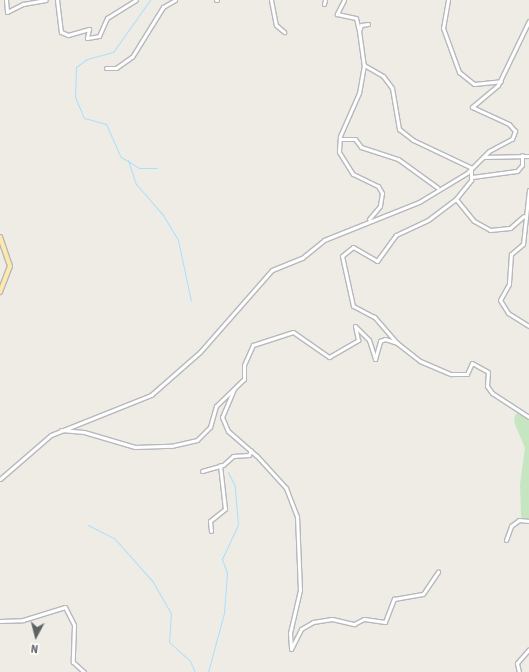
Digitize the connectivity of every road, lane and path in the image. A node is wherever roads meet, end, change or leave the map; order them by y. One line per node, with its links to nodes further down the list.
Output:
1 (6, 0): 2 (street)
2 (46, 0)
3 (57, 0): 4 (street)
4 (136, 0)
5 (175, 0): 16 (street)
6 (271, 0): 14 (street)
7 (325, 0): 10 (street)
8 (344, 0): 13 (street)
9 (448, 0): 17 (street)
10 (324, 4)
11 (529, 21): 17 (street)
12 (368, 24): 13 (street)
13 (358, 31): 15 (street)
14 (284, 32)
15 (364, 65): 18 (street); 22 (street)
16 (106, 68)
17 (501, 81): 21 (street)
18 (340, 139): 24 (street); 28 (street)
19 (522, 155): 20 (street); 21 (street); 23 (street)
20 (529, 156)
21 (483, 157): 22 (street)
22 (471, 169): 23 (street); 28 (street)
23 (472, 177): 26 (street)
24 (438, 188)
25 (529, 190): 27 (street)
26 (456, 199): 27 (street); 32 (street)
27 (524, 216): 31 (street)
28 (368, 221): 35 (street)
29 (0, 237): 30 (main road)
30 (0, 292)
31 (529, 326)
32 (397, 343): 33 (street); 34 (street)
33 (240, 382): 37 (street); 38 (street)
34 (529, 418)
35 (61, 430): 37 (street); 41 (street)
36 (149, 442): 37 (street)
37 (142, 447)
38 (251, 450): 39 (street); 45 (street)
39 (220, 465): 40 (street); 43 (street)
40 (202, 470)
41 (0, 479)
42 (529, 521): 44 (street)
43 (212, 531)
44 (506, 540)
45 (438, 572)
46 (0, 621): 48 (street)
47 (529, 649): 49 (street)
48 (84, 672)
49 (519, 672)

